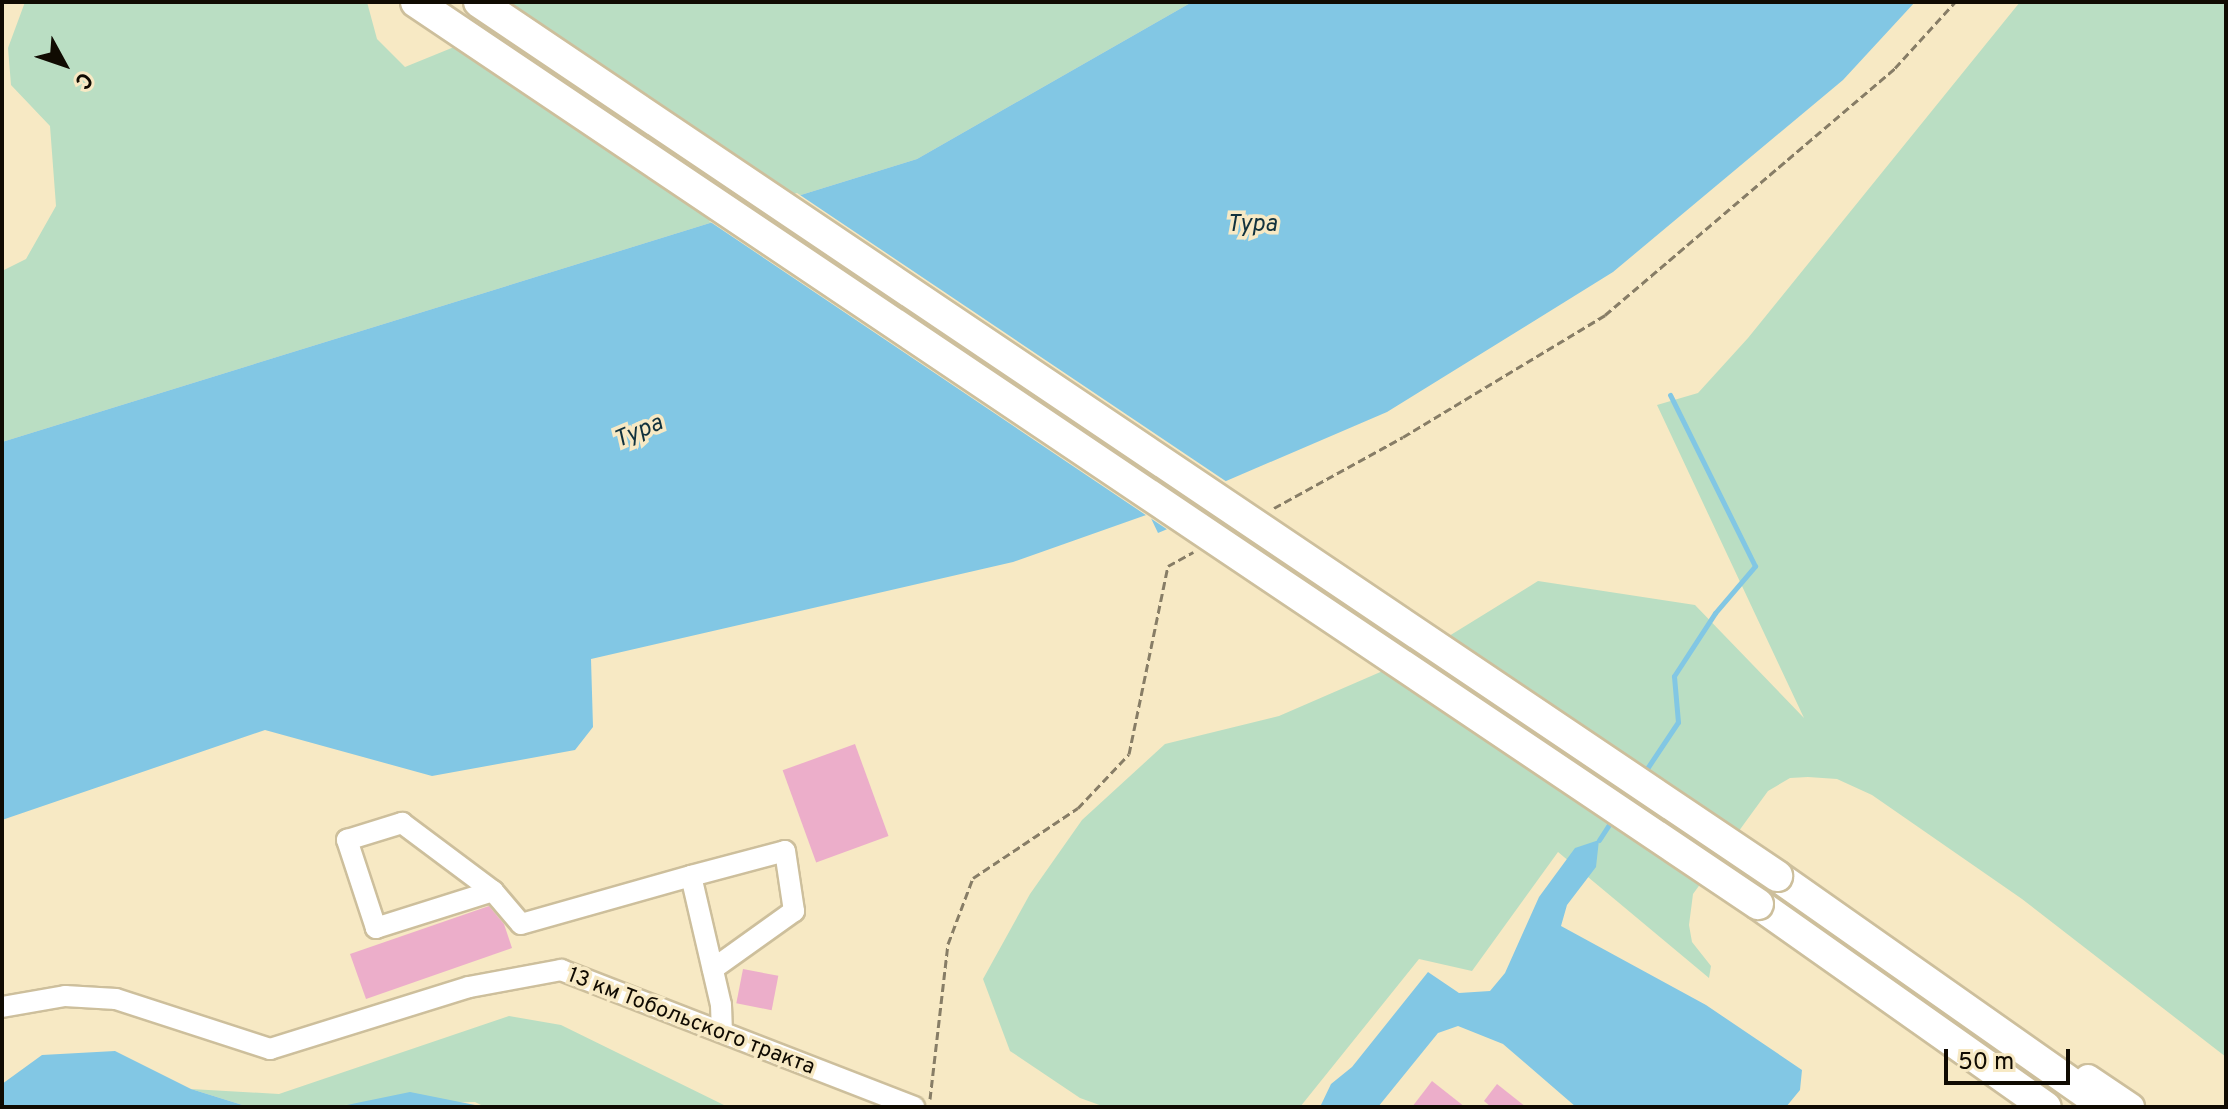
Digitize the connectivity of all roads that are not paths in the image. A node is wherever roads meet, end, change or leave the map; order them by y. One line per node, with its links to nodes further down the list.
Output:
1 (416, 2): 9 (highway, bridge)
2 (479, 2): 8 (highway, bridge)
3 (691, 876): 4 (street); 5 (street); 5 (street)
4 (493, 891): 4 (street)
5 (713, 969): 7 (street)
6 (2, 1007): 7 (street, 13 км Тобольского тракта)
7 (722, 1032): 10 (street, 13 км Тобольского тракта)
8 (2035, 1054): 11 (highway); 12 (main road)
9 (2040, 1103)
10 (914, 1107)
11 (2106, 1107)
12 (2131, 1107)

